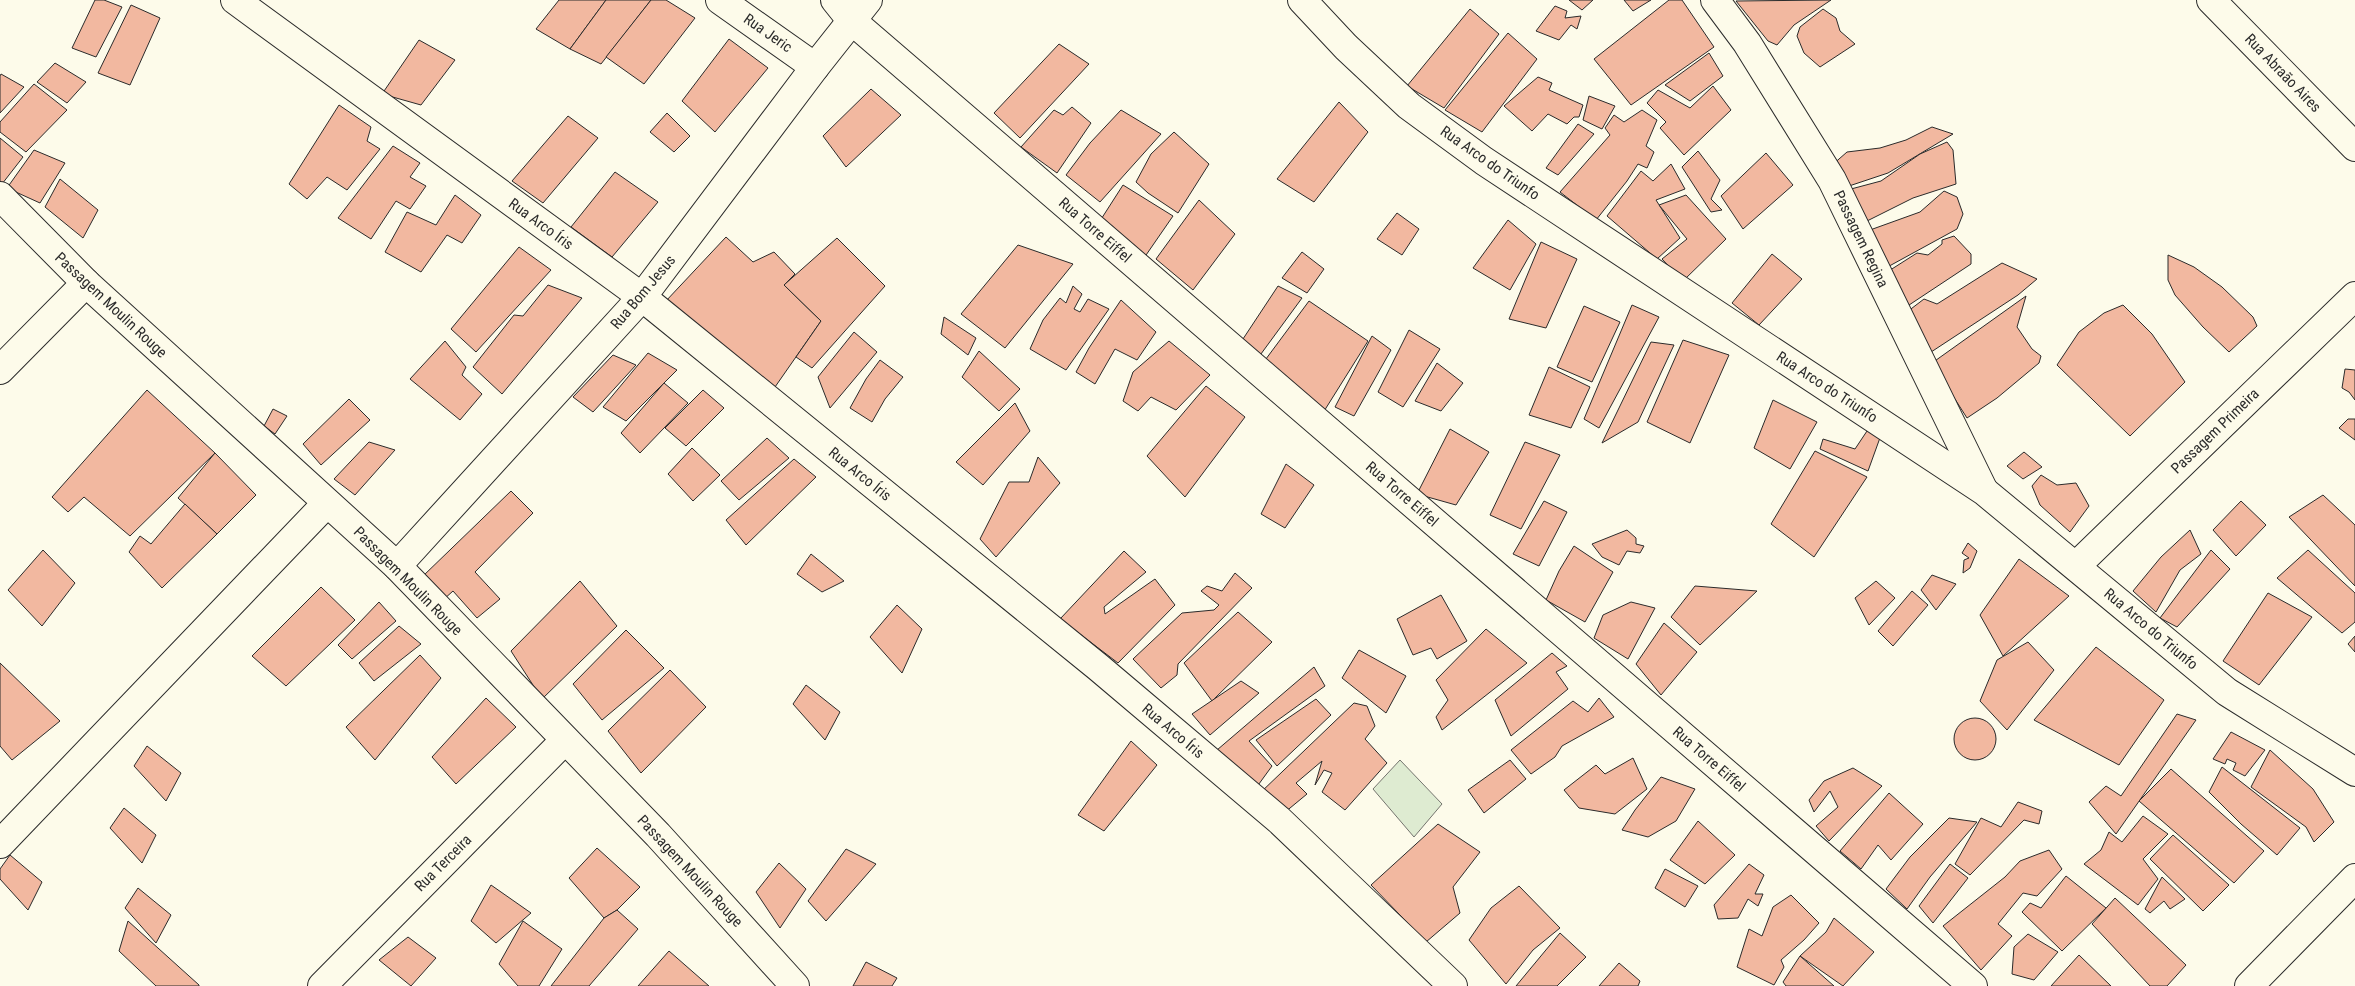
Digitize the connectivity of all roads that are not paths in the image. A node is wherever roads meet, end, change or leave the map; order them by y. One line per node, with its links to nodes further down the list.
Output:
1 (236, 0): 12 (street, Rua Arco Íris)
2 (720, 0): 7 (street, Rua Jeric)
3 (1302, 0): 14 (street, Rua Arco do Triunfo)
4 (1715, 0): 14 (street, Passagem Regina)
5 (2210, 0): 8 (street, Rua Abraão Aires)
6 (852, 7): 7 (street, Rua Bom Jesus); 25 (street, Rua Torre Eiffel)
7 (815, 66): 12 (street, Rua Bom Jesus)
8 (2355, 147)
9 (0, 196): 10 (street, Passagem Moulin Rouge)
10 (86, 283): 13 (street); 15 (street, Passagem Moulin Rouge)
11 (2355, 296): 17 (street, Passagem Primeira)
12 (642, 297): 16 (street, Rua Bom Jesus); 24 (street, Rua Arco Íris)
13 (0, 370)
14 (1984, 491): 17 (street, Rua Arco do Triunfo)
15 (327, 503): 16 (street, Passagem Moulin Rouge); 20 (street)
16 (397, 566): 18 (street, Passagem Moulin Rouge)
17 (2076, 566): 19 (street, Rua Arco do Triunfo)
18 (565, 740): 22 (street, Passagem Moulin Rouge); 23 (street, Rua Terceira)
19 (2355, 772)
20 (0, 844)
21 (2355, 878): 26 (street)
22 (790, 984)
23 (322, 986)
24 (1453, 986)
25 (1973, 986)
26 (2249, 986)

